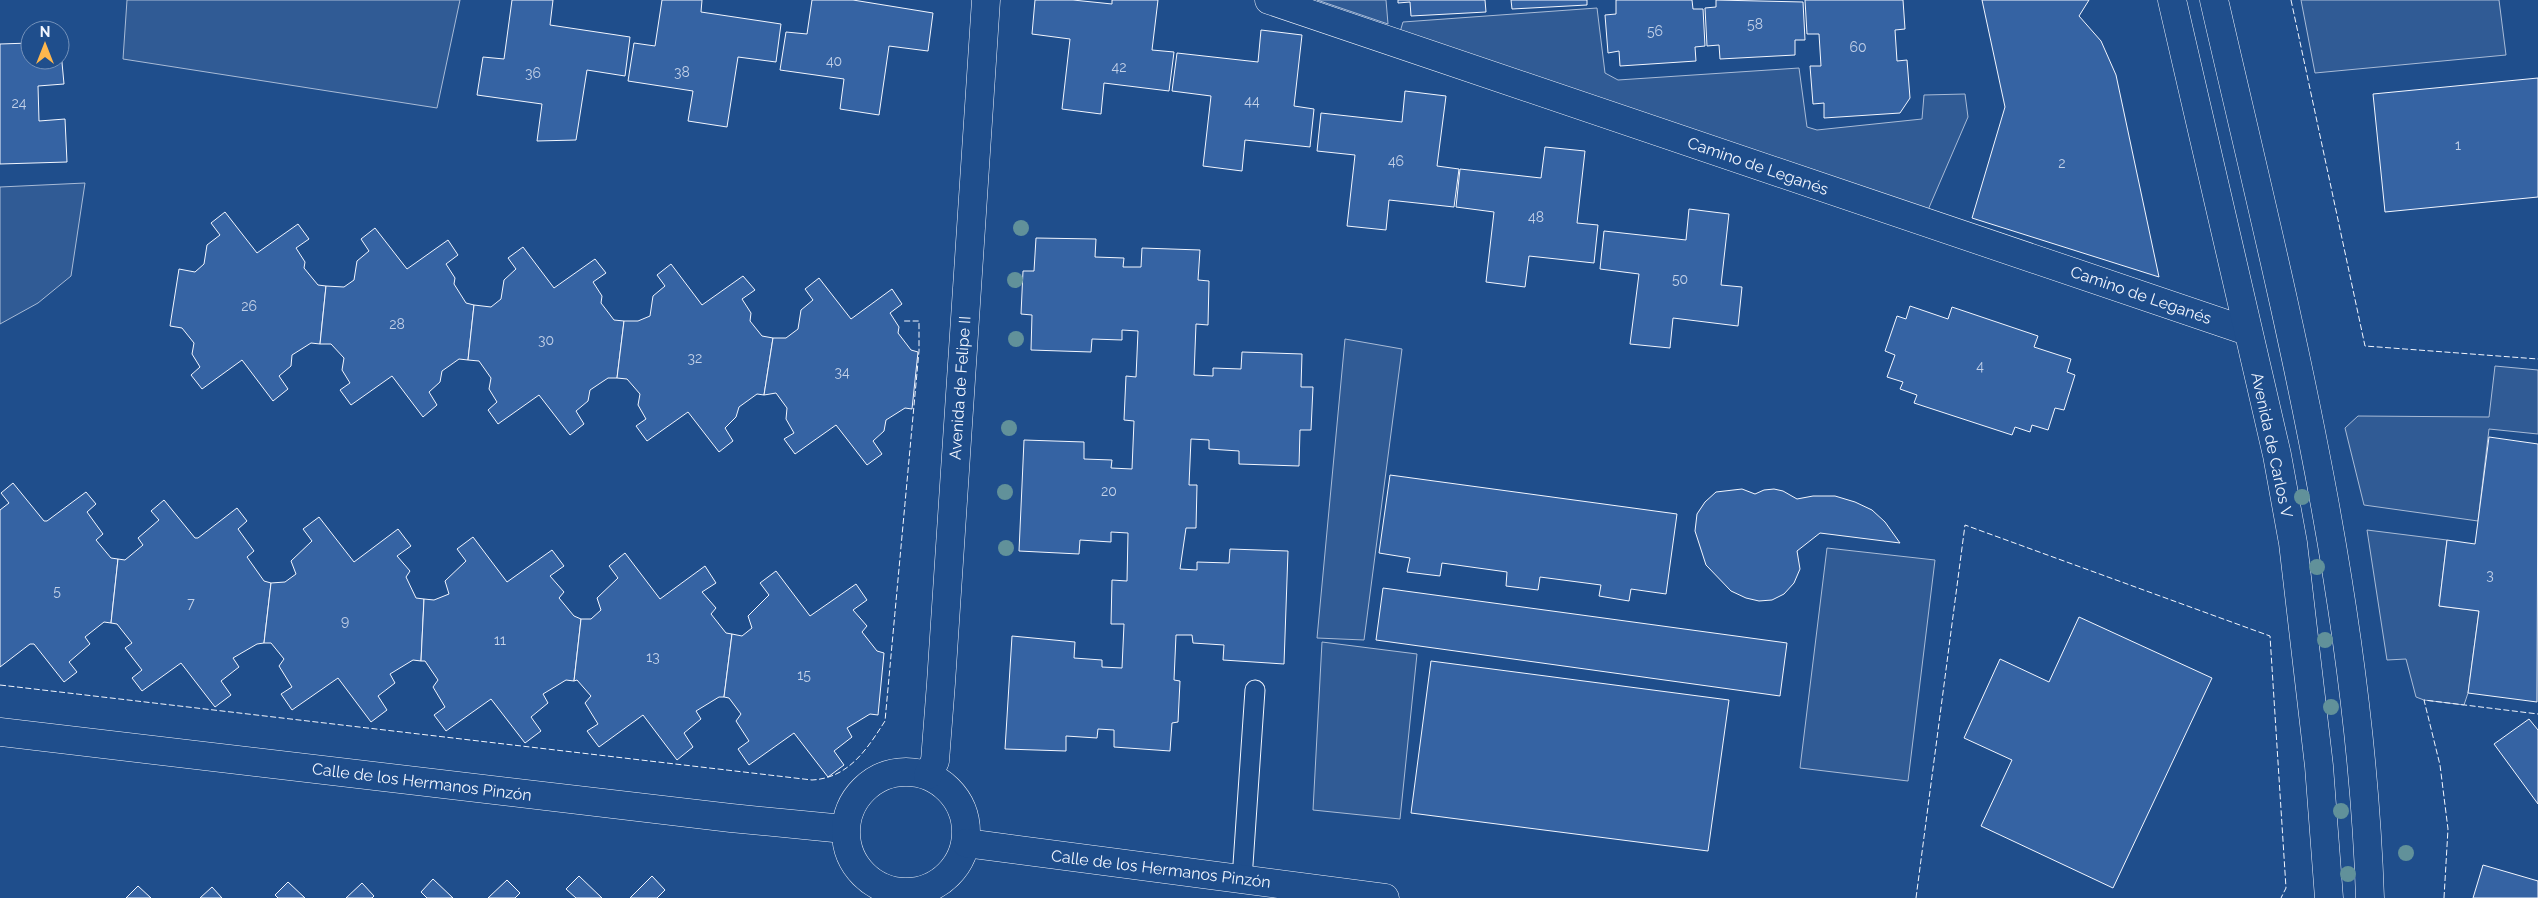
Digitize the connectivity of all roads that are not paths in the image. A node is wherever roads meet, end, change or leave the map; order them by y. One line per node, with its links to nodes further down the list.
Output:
1 (986, 0): 8 (street, Avenida de Felipe II)
2 (1269, 0): 5 (street, Camino de Leganés)
3 (2172, 0): 5 (street, Avenida de Carlos V)
4 (2214, 0): 15 (street)
5 (2247, 331): 14 (street, Avenida de Carlos V)
6 (1255, 690): 11 (lane)
7 (0, 732): 9 (street, Calle de los Hermanos Pinzón)
8 (928, 775): 9 (street); 10 (street)
9 (844, 828): 12 (street)
10 (966, 843): 11 (street, Calle de los Hermanos Pinzón); 12 (street)
11 (1242, 879): 13 (street, Calle de los Hermanos Pinzón)
12 (871, 891)
13 (1385, 898)
14 (2330, 898)
15 (2370, 898)

